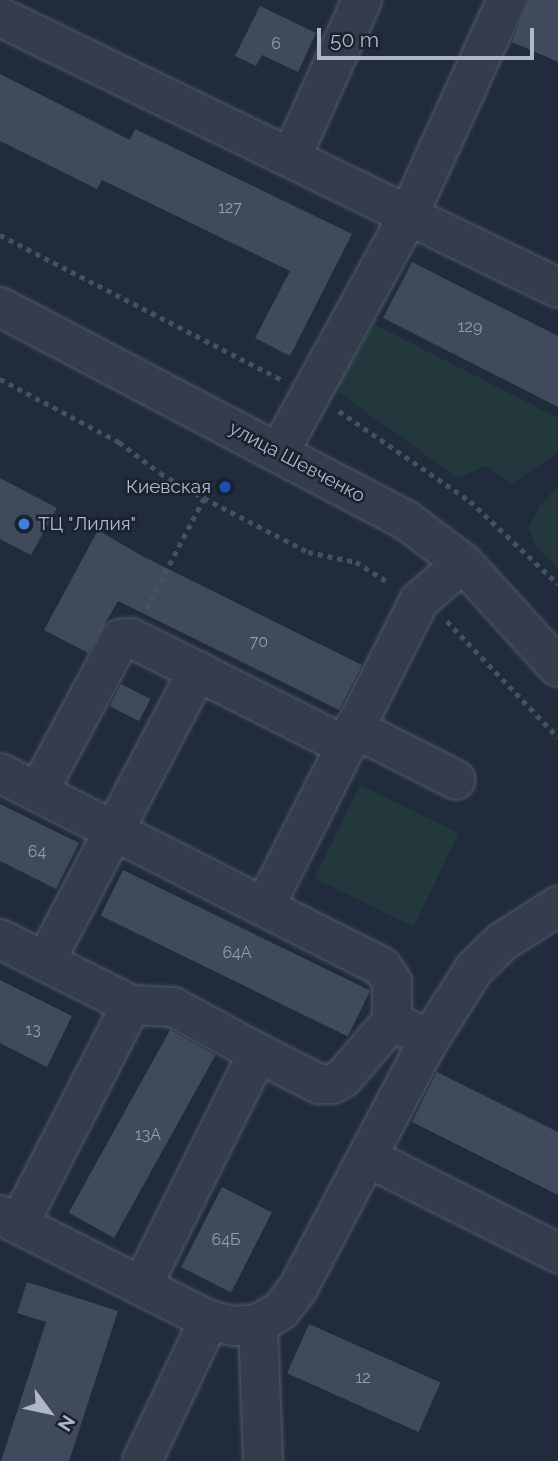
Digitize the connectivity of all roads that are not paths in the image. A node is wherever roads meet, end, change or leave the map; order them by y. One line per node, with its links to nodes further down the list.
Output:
1 (362, 0): 4 (street)
2 (507, 0): 5 (street)
3 (0, 17): 4 (street)
4 (291, 158): 5 (street)
5 (408, 216): 6 (street); 8 (street)
6 (558, 288)
7 (0, 307): 8 (street, улица Шевченко)
8 (279, 452): 9 (street, улица Шевченко)
9 (463, 563): 10 (street, улица Шевченко); 12 (street)
10 (558, 667)
11 (198, 671): 12 (street); 15 (street); 16 (street)
12 (350, 737): 14 (street); 17 (street)
13 (0, 773): 15 (street)
14 (456, 780)
15 (38, 792): 16 (street)
16 (115, 831): 17 (street); 20 (street)
17 (265, 906): 22 (street)
18 (558, 906): 23 (street)
19 (0, 939): 20 (street)
20 (45, 961): 21 (street)
21 (131, 1006): 24 (street); 26 (street)
22 (392, 1021): 23 (street); 24 (street)
23 (429, 1040): 25 (street)
24 (258, 1053): 28 (street)
25 (369, 1158): 27 (street); 30 (street)
26 (10, 1220): 28 (street)
27 (558, 1253)
28 (142, 1286): 29 (street)
29 (209, 1320): 30 (street); 31 (street)
30 (258, 1324): 32 (street)
31 (142, 1461)
32 (263, 1461)

